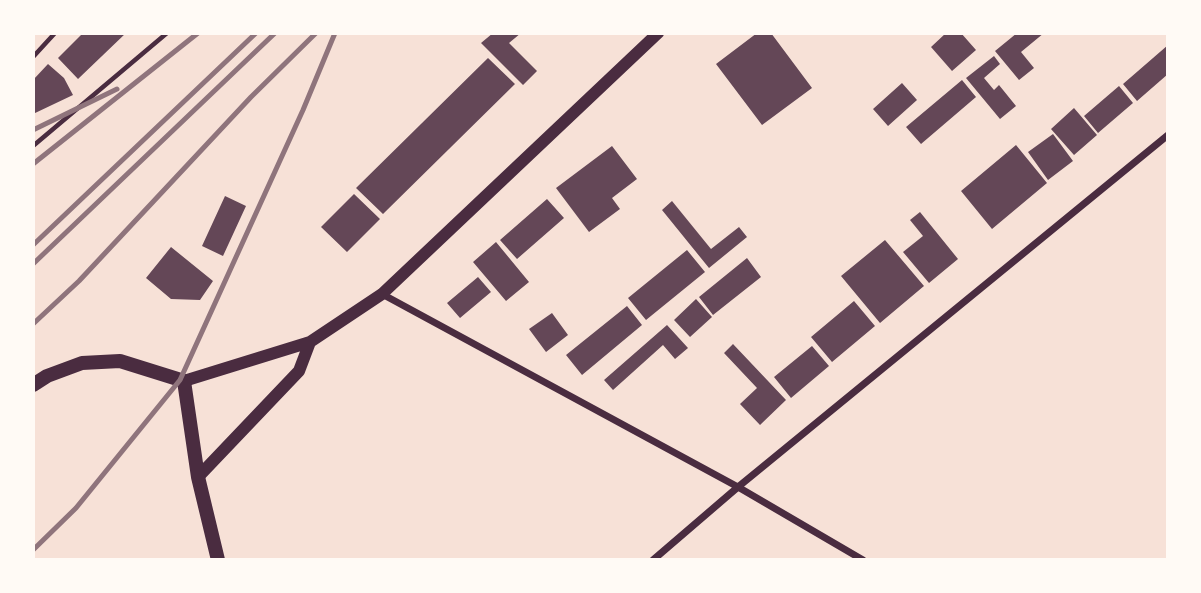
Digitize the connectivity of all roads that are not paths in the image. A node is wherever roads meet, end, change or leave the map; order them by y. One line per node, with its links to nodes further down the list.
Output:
1 (55, 33): 4 (lane)
2 (167, 33): 6 (lane)
3 (658, 33): 7 (street)
4 (33, 57)
5 (1168, 135): 12 (street)
6 (33, 146)
7 (382, 294): 8 (street); 12 (street)
8 (310, 342): 9 (street); 11 (street)
9 (184, 381): 10 (main road); 11 (main road)
10 (33, 385)
11 (198, 477): 13 (main road)
12 (738, 487): 14 (street); 15 (street)
13 (218, 560)
14 (653, 560)
15 (863, 560)

